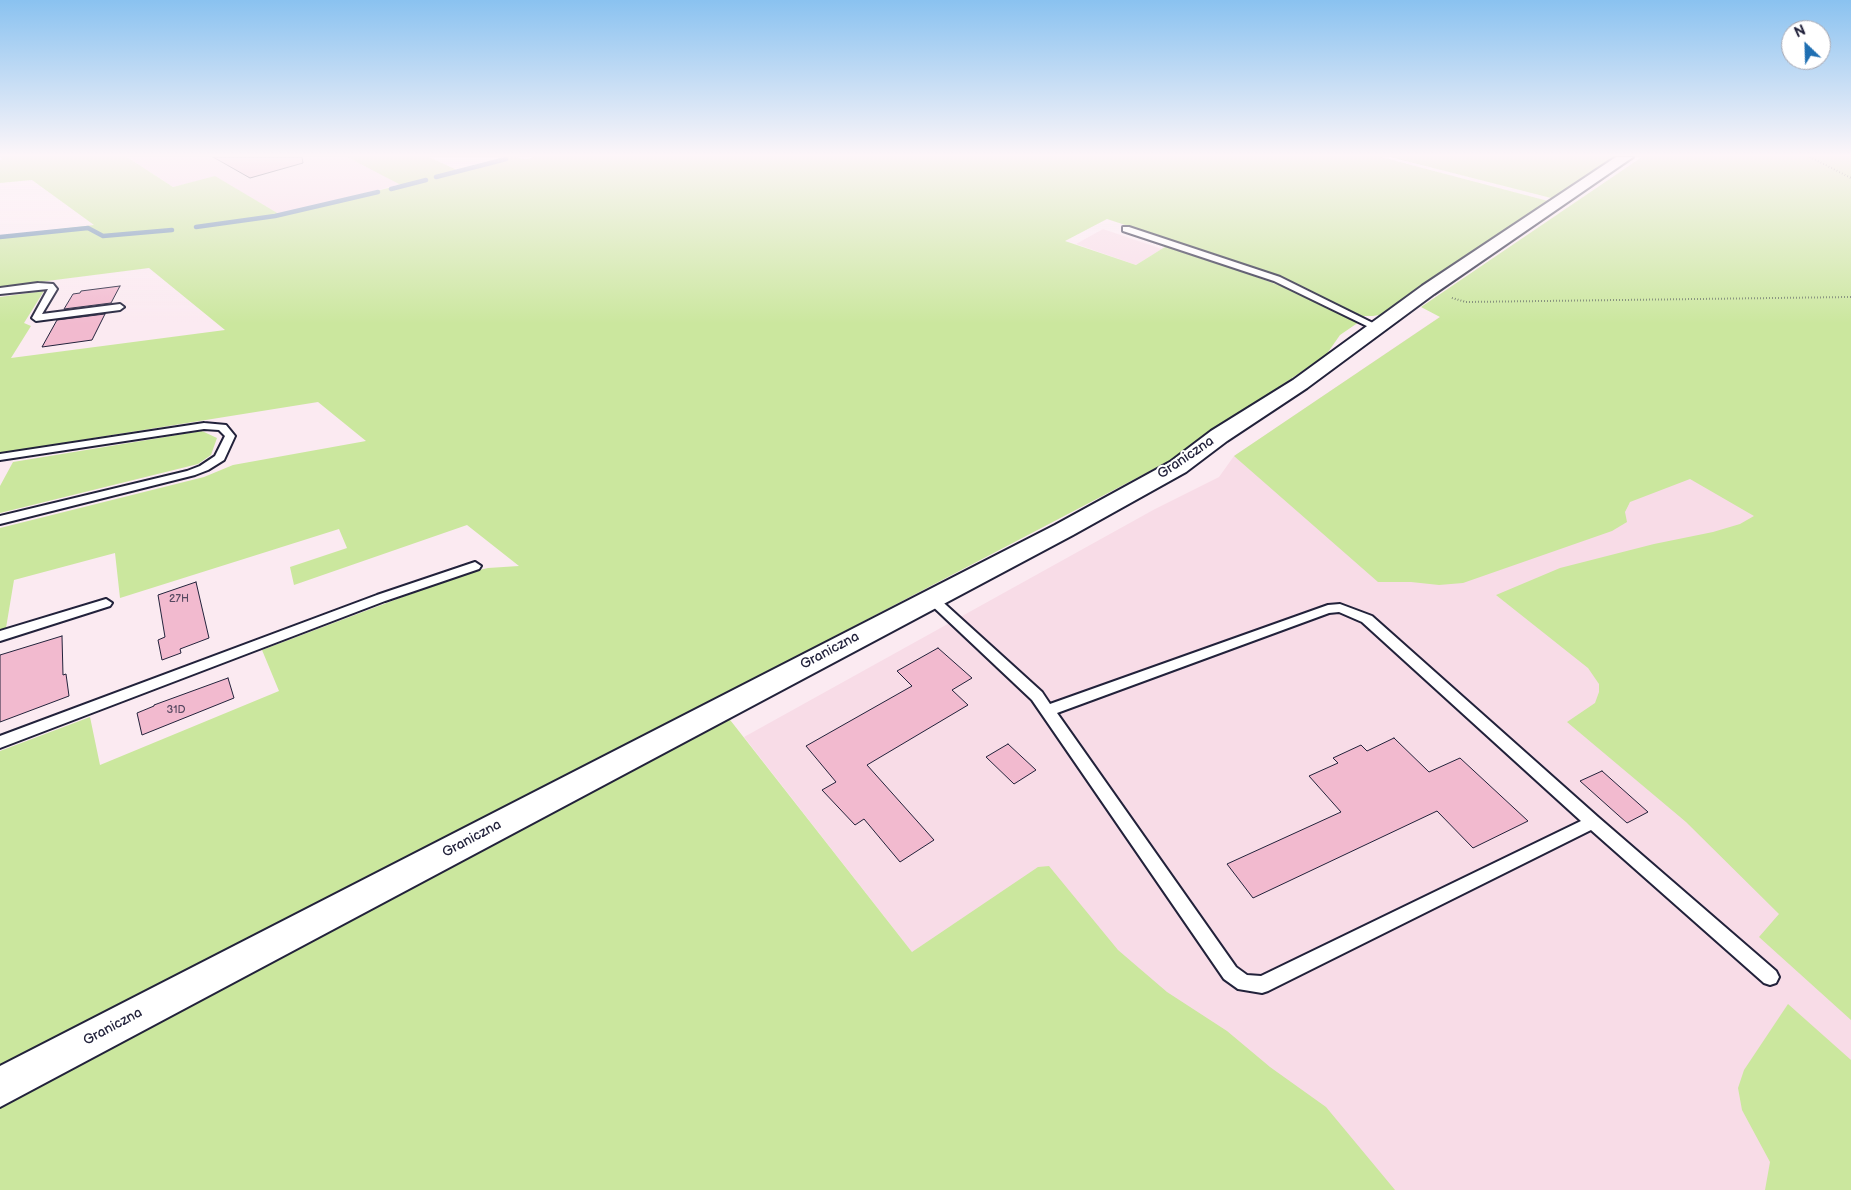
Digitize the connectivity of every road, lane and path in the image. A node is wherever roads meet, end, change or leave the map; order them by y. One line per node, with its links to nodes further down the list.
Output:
1 (1543, 213): 3 (street, Graniczna)
2 (1126, 229): 7 (lane)
3 (1428, 290): 5 (path); 7 (street, Graniczna)
4 (0, 291): 6 (lane)
5 (1851, 297)
6 (120, 307)
7 (1378, 328): 11 (street, Graniczna)
8 (0, 457): 9 (lane)
9 (0, 520)
10 (475, 566): 15 (lane)
11 (931, 598): 14 (lane); 18 (street, Graniczna)
12 (106, 603): 13 (lane)
13 (0, 636)
14 (1047, 711): 16 (lane); 16 (lane)
15 (0, 742)
16 (1594, 822): 17 (lane)
17 (1770, 977)
18 (0, 1087)

